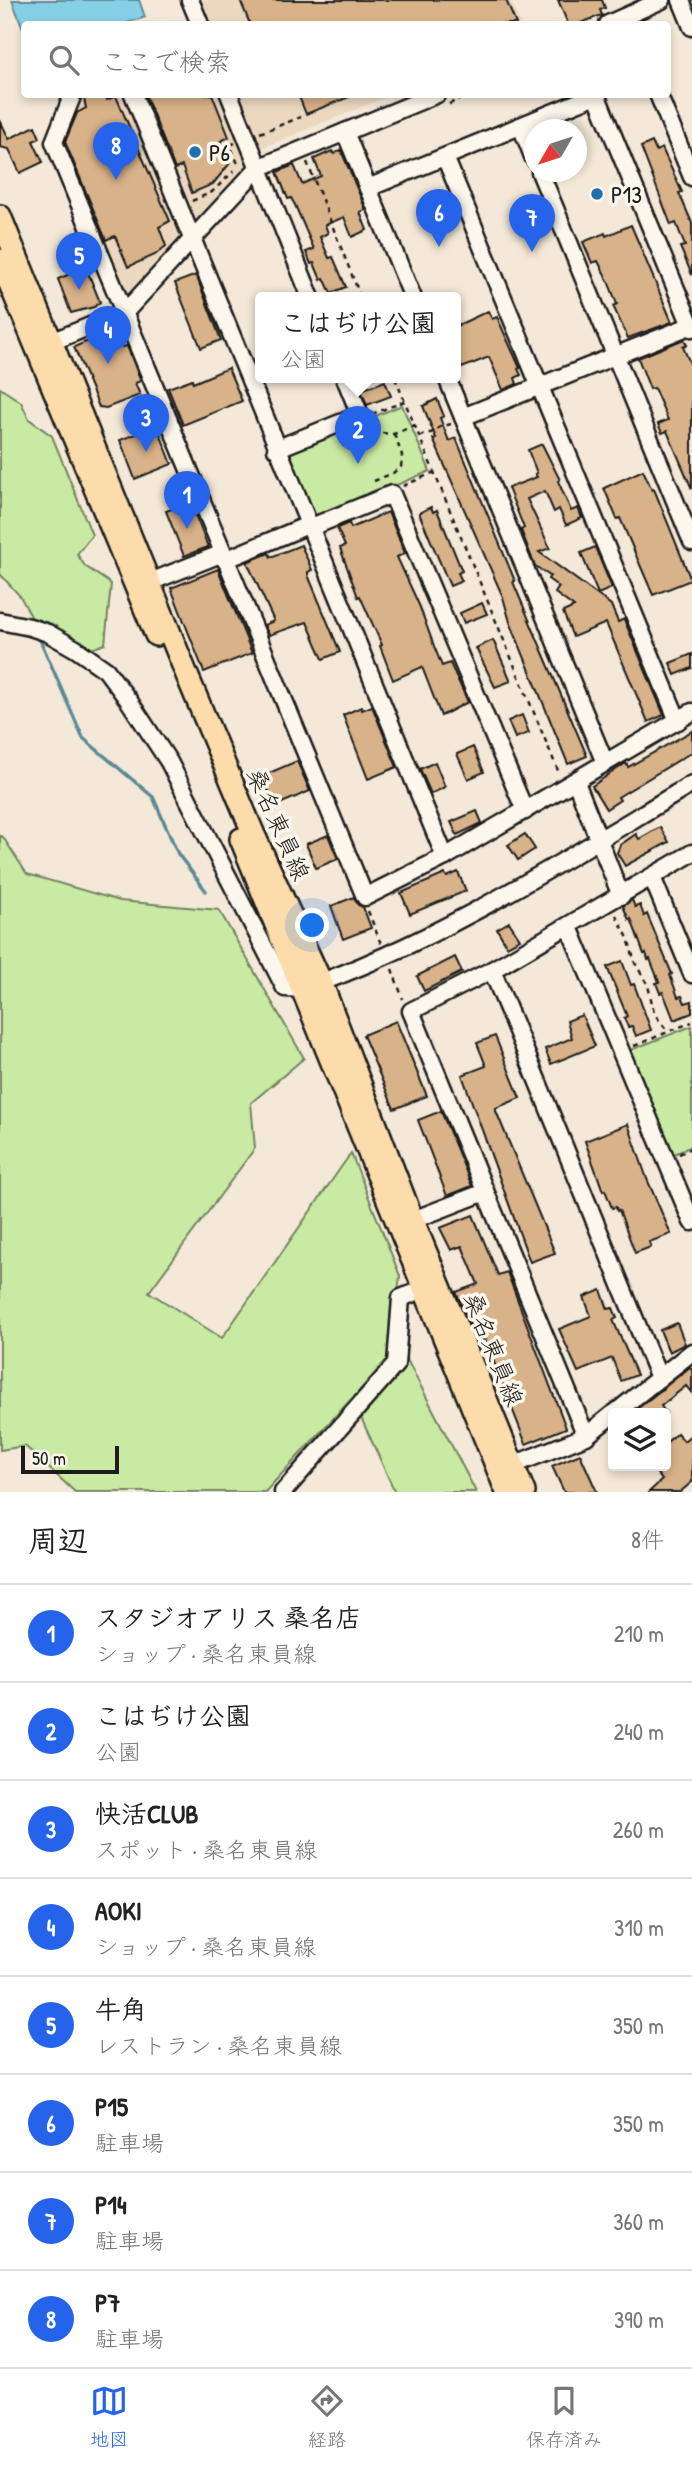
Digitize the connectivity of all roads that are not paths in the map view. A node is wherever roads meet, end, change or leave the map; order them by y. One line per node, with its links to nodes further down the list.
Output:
1 (190, 0): 5 (street)
2 (662, 0): 4 (street)
3 (681, 0): 6 (street)
4 (625, 14)
5 (199, 21)
6 (692, 27)
7 (71, 98): 27 (street)
8 (135, 98): 23 (street)
9 (231, 98): 18 (street)
10 (427, 98): 15 (street)
11 (589, 98): 14 (street)
12 (597, 98): 28 (street)
13 (660, 98): 19 (street)
14 (521, 126): 16 (street); 17 (street)
15 (345, 132): 18 (street); 21 (street)
16 (524, 134)
17 (445, 157): 21 (street); 33 (street)
18 (258, 169): 23 (street); 25 (street)
19 (692, 177)
20 (544, 182): 30 (street)
21 (368, 188): 26 (street)
22 (0, 216): 29 (main road, 桑名東員線)
23 (192, 241): 27 (street); 35 (street)
24 (0, 260): 29 (main road, 桑名東員線)
25 (309, 292)
26 (411, 292)
27 (125, 312): 29 (street); 38 (street)
28 (692, 326): 30 (street)
29 (44, 345): 39 (main road, 桑名東員線); 54 (main road, 桑名東員線)
30 (615, 355): 33 (street); 37 (street)
31 (347, 383): 35 (street)
32 (449, 383): 34 (street)
33 (539, 386): 34 (street); 41 (street)
34 (463, 417): 42 (street)
35 (276, 449): 36 (street)
36 (309, 526): 38 (street); 45 (street); 48 (street)
37 (692, 542)
38 (224, 556): 39 (street); 48 (street)
39 (150, 582): 54 (main road, 桑名東員線)
40 (0, 621): 54 (street)
41 (685, 717): 42 (street)
42 (605, 763): 44 (street)
43 (692, 784): 46 (street)
44 (570, 785): 45 (street); 46 (street)
45 (525, 811): 48 (street)
46 (597, 840): 50 (street); 54 (street)
47 (692, 853): 49 (street)
48 (445, 857)
49 (652, 877): 50 (street); 53 (street)
50 (615, 899): 51 (street)
51 (569, 927): 52 (street); 57 (street)
52 (492, 970): 55 (street); 60 (street)
53 (692, 974)
54 (312, 986): 56 (main road, 桑名東員線); 58 (main road, 桑名東員線)
55 (485, 1192): 56 (street); 63 (street)
56 (413, 1220): 64 (main road, 桑名東員線)
57 (692, 1223)
58 (424, 1289): 65 (street); 66 (main road, 桑名東員線)
59 (692, 1352): 60 (street)
60 (659, 1378): 61 (street)
61 (622, 1408)
62 (608, 1419): 63 (street)
63 (586, 1436): 64 (street)
64 (513, 1465): 67 (main road, 桑名東員線)
65 (283, 1492)
66 (506, 1492)
67 (524, 1492)

